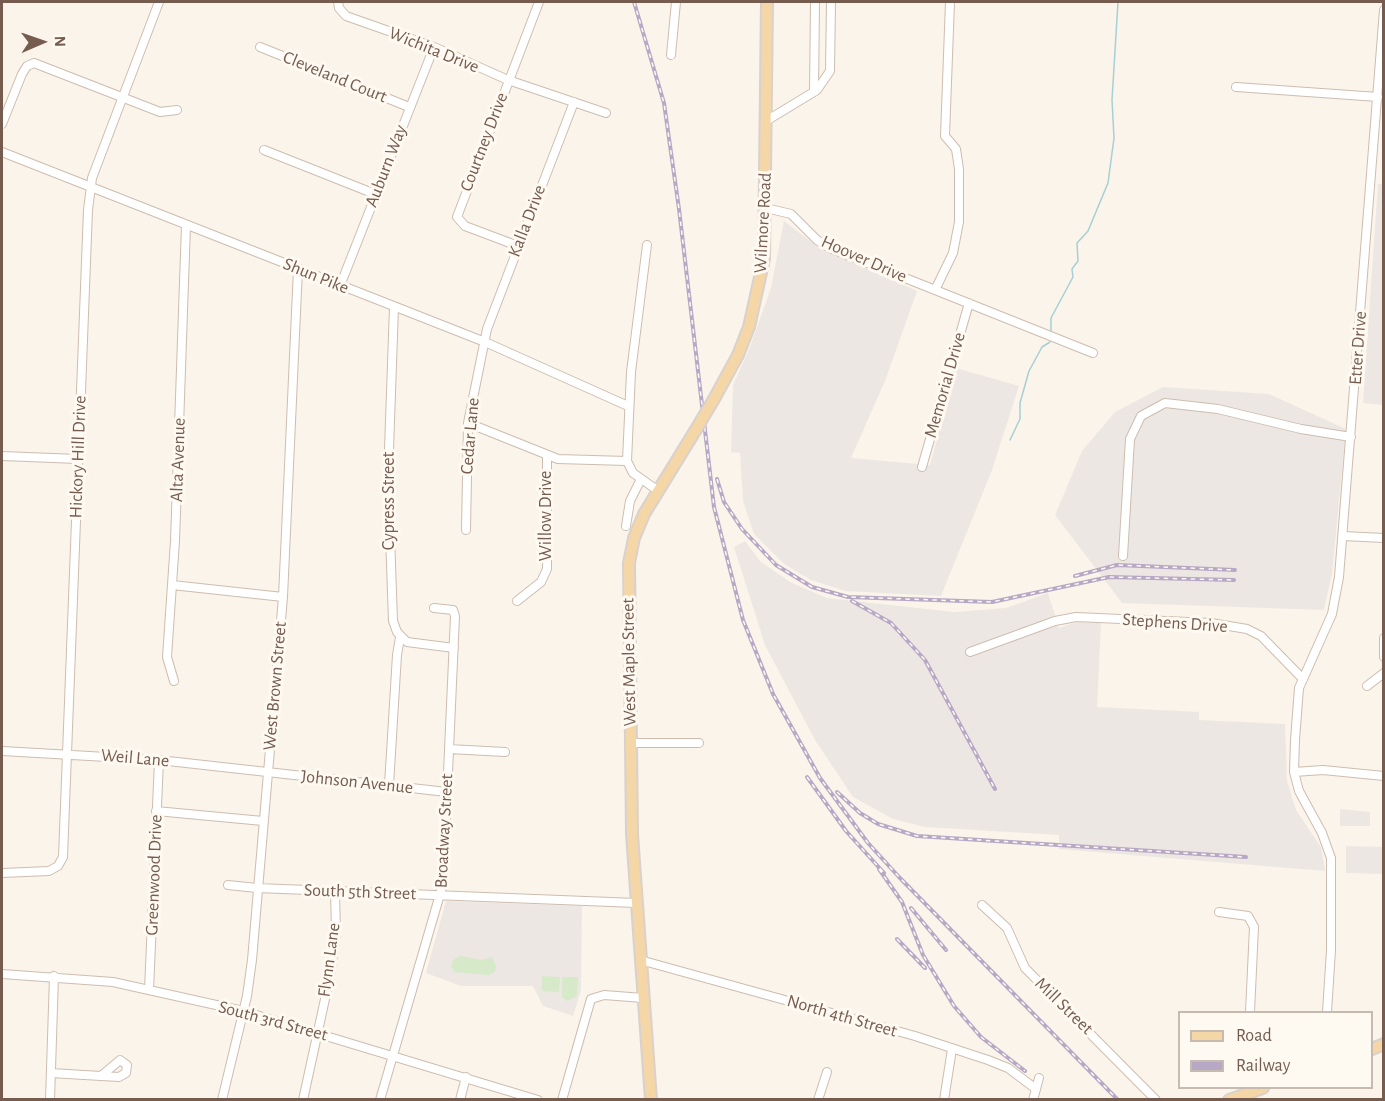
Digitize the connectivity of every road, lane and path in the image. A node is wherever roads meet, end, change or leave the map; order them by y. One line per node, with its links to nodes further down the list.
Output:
1 (157, 2): 16 (street, Hickory Hill Drive)
2 (338, 2): 11 (street, Wichita Drive)
3 (539, 2): 13 (street, Courtney Drive)
4 (676, 2): 12 (street)
5 (767, 2): 22 (main road, Wilmore Road)
6 (815, 2): 15 (street)
7 (831, 2): 15 (street)
8 (950, 2): 34 (street)
9 (1383, 10): 17 (street, Etter Drive)
10 (260, 47): 19 (street, Cleveland Court)
11 (434, 47): 13 (street, Wichita Drive); 19 (street, Auburn Way)
12 (671, 55)
13 (508, 80): 18 (street, Wichita Drive); 31 (street, Courtney Drive)
14 (1236, 87): 17 (street)
15 (814, 92): 22 (street)
16 (124, 97): 20 (street); 23 (street); 26 (street, Hickory Hill Drive)
17 (1378, 97): 41 (street, Etter Drive)
18 (574, 102): 21 (street, Wichita Drive); 31 (street, Kalla Drive)
19 (409, 107): 27 (street, Auburn Way)
20 (177, 110)
21 (606, 113)
22 (766, 121): 28 (main road, Wilmore Road)
23 (2, 124)
24 (264, 150): 27 (street)
25 (2, 152): 26 (street, Shun Pike)
26 (91, 187): 29 (street, Shun Pike); 44 (street, Hickory Hill Drive)
27 (375, 194): 33 (street, Auburn Way)
28 (766, 208): 34 (street, Hoover Drive); 48 (main road, Wilmore Road, bridge)
29 (186, 225): 32 (street, Shun Pike); 54 (street, Alta Avenue)
30 (646, 245): 39 (street)
31 (518, 246): 37 (street, Kalla Drive)
32 (298, 268): 33 (street, Shun Pike); 55 (street, West Brown Street)
33 (340, 286): 36 (street, Shun Pike)
34 (934, 290): 35 (street, Hoover Drive)
35 (969, 303): 38 (street, Hoover Drive); 46 (street, Memorial Drive)
36 (394, 308): 37 (street, Shun Pike); 58 (street, Cypress Street)
37 (485, 342): 39 (street, Shun Pike); 40 (street, Cedar Lane)
38 (1094, 353)
39 (628, 406): 45 (street)
40 (468, 423): 42 (street); 50 (street, Cedar Lane)
41 (1352, 437): 51 (street, Etter Drive); 53 (street)
42 (547, 455): 45 (street); 56 (street, Willow Drive)
43 (2, 456): 44 (street)
44 (78, 459): 72 (street, Hickory Hill Drive)
45 (627, 460): 47 (street)
46 (922, 467)
47 (641, 479): 48 (street); 49 (street)
48 (657, 490): 67 (main road, West Maple Street)
49 (626, 526)
50 (466, 530)
51 (1343, 536): 52 (street); 64 (street, Etter Drive)
52 (1383, 538)
53 (1124, 556)
54 (172, 585): 55 (street); 65 (street, Alta Avenue)
55 (283, 597): 74 (street, West Brown Street)
56 (517, 601)
57 (434, 608): 60 (street, Broadway Street)
58 (400, 637): 60 (street); 77 (street)
59 (1383, 638): 62 (street)
60 (454, 648): 69 (street, Broadway Street)
61 (970, 652): 64 (street, Stephens Drive)
62 (1383, 657)
63 (1383, 673): 66 (street)
64 (1303, 679): 75 (street)
65 (174, 681)
66 (1367, 686)
67 (630, 743): 68 (street); 86 (main road, West Maple Street)
68 (699, 743)
69 (449, 749): 71 (street); 78 (street, Broadway Street)
70 (2, 751): 72 (street, Weil Lane)
71 (505, 752)
72 (68, 754): 73 (street, Weil Lane); 81 (street, Hickory Hill Drive)
73 (159, 760): 74 (street, Weil Lane); 79 (street, Greenwood Drive)
74 (268, 772): 77 (street, Johnson Avenue); 80 (street, West Brown Street)
75 (1294, 772): 76 (street); 96 (street)
76 (1383, 776)
77 (389, 785): 78 (street, Johnson Avenue)
78 (447, 792): 85 (street, Broadway Street)
79 (156, 812): 80 (street); 92 (street, Greenwood Drive)
80 (264, 821): 83 (street, West Brown Street)
81 (2, 873)
82 (228, 885): 83 (street, South 5th Street)
83 (257, 888): 84 (street, South 5th Street); 94 (street, West Brown Street)
84 (335, 891): 85 (street, South 5th Street); 97 (street, Flynn Lane)
85 (441, 895): 86 (street, South 5th Street); 99 (street, Broadway Street)
86 (636, 903): 89 (main road, West Maple Street)
87 (982, 905): 118 (street, Mill Street)
88 (1219, 912): 95 (street)
89 (640, 960): 93 (main road, West Maple Street); 98 (street, North 4th Street)
90 (2, 974): 91 (street, South 3rd Street)
91 (54, 976): 92 (street, South 3rd Street); 101 (street)
92 (149, 990): 94 (street, South 3rd Street)
93 (643, 998): 113 (street); 114 (main road, West Maple Street)
94 (243, 1011): 97 (street, South 3rd Street); 108 (street, West Brown Street)
95 (1250, 1011)
96 (1327, 1011)
97 (318, 1032): 99 (street, South 3rd Street); 109 (street, Flynn Lane)
98 (952, 1049): 105 (street, North 4th Street); 116 (street)
99 (393, 1055): 103 (street, South 3rd Street); 110 (street, Broadway Street)
100 (827, 1072): 115 (street)
101 (51, 1073): 102 (street); 107 (street)
102 (101, 1076)
103 (465, 1077): 111 (street); 112 (street, South 3rd Street)
104 (1039, 1078): 105 (street)
105 (1036, 1089): 117 (street)
106 (1260, 1091): 119 (main road)
107 (50, 1100)
108 (222, 1100)
109 (303, 1100)
110 (380, 1100)
111 (460, 1100)
112 (538, 1100)
113 (562, 1100)
114 (651, 1100)
115 (818, 1100)
116 (944, 1100)
117 (1033, 1100)
118 (1156, 1100)
119 (1229, 1100)

